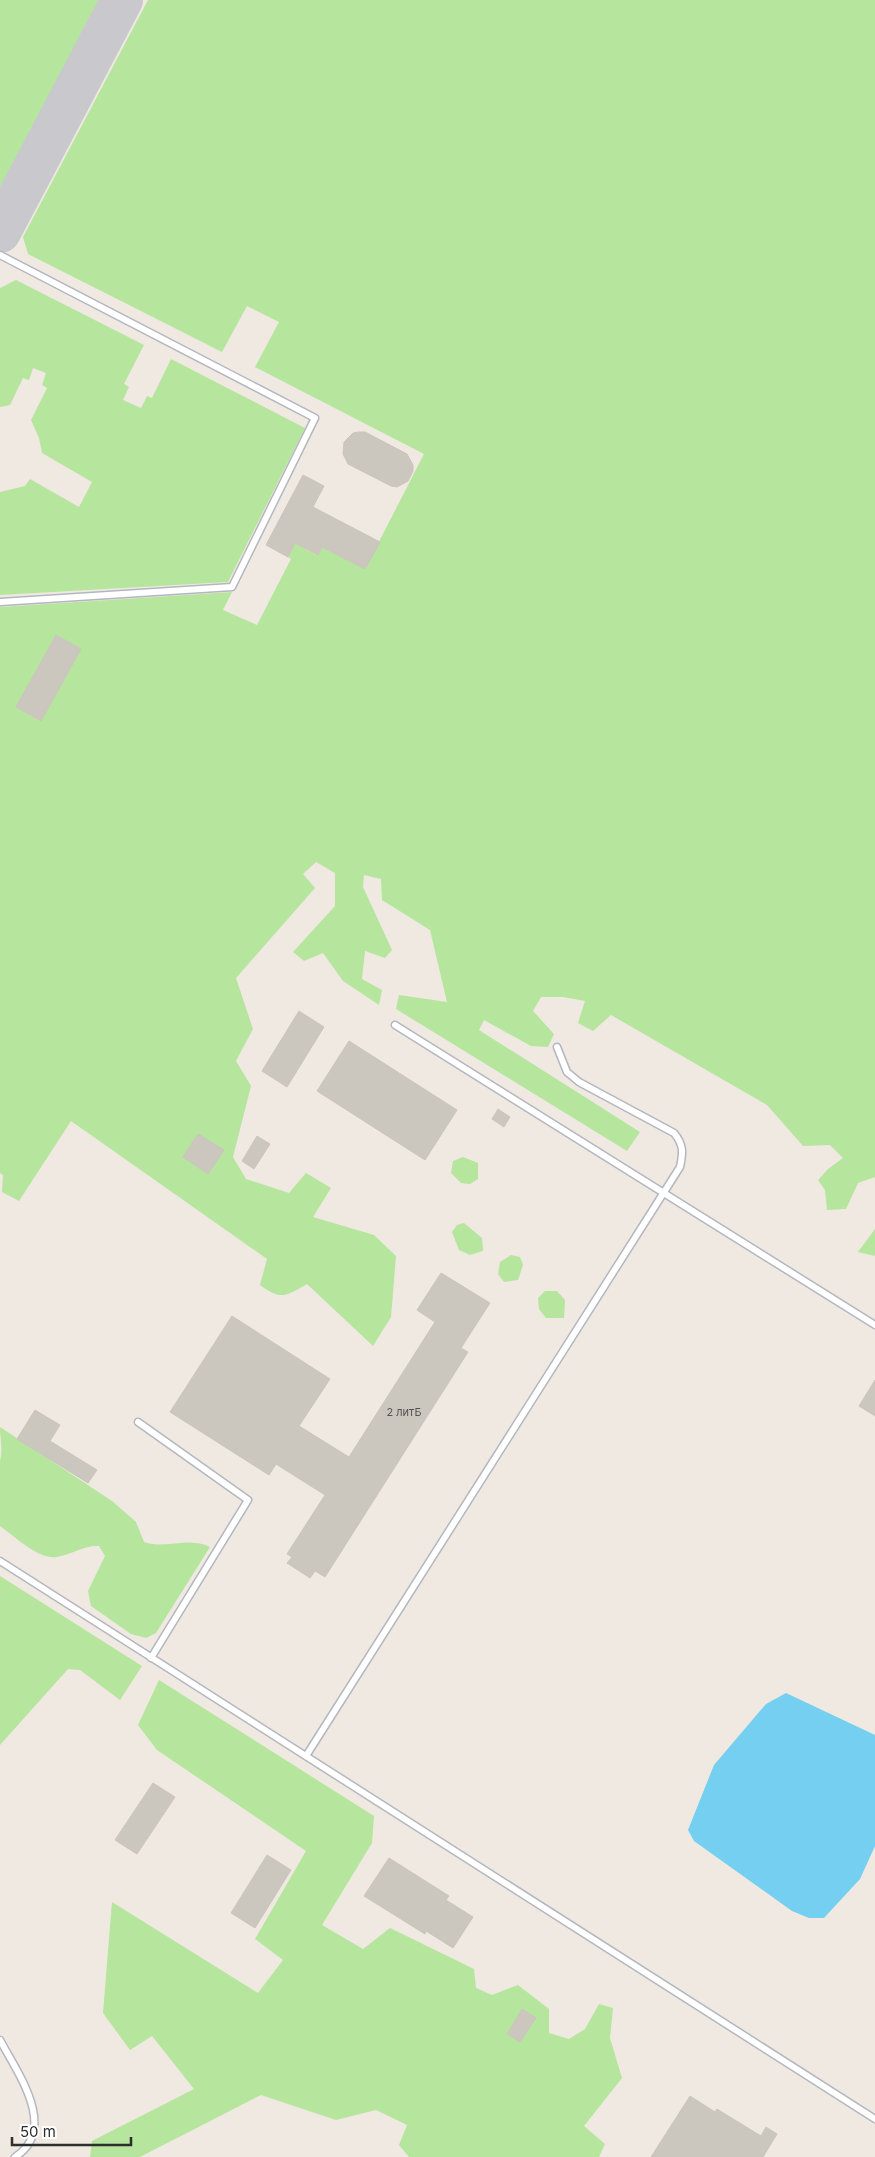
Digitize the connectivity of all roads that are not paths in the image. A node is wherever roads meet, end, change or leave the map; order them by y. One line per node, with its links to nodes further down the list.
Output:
1 (0, 255): 2 (lane)
2 (0, 602)
3 (395, 1025): 5 (lane)
4 (557, 1047): 5 (lane)
5 (664, 1193): 6 (lane); 10 (lane)
6 (875, 1325)
7 (138, 1422): 9 (lane)
8 (0, 1561): 9 (lane)
9 (151, 1658): 10 (lane)
10 (306, 1756): 12 (lane)
11 (0, 2040): 13 (lane)
12 (875, 2119)
13 (15, 2157)

